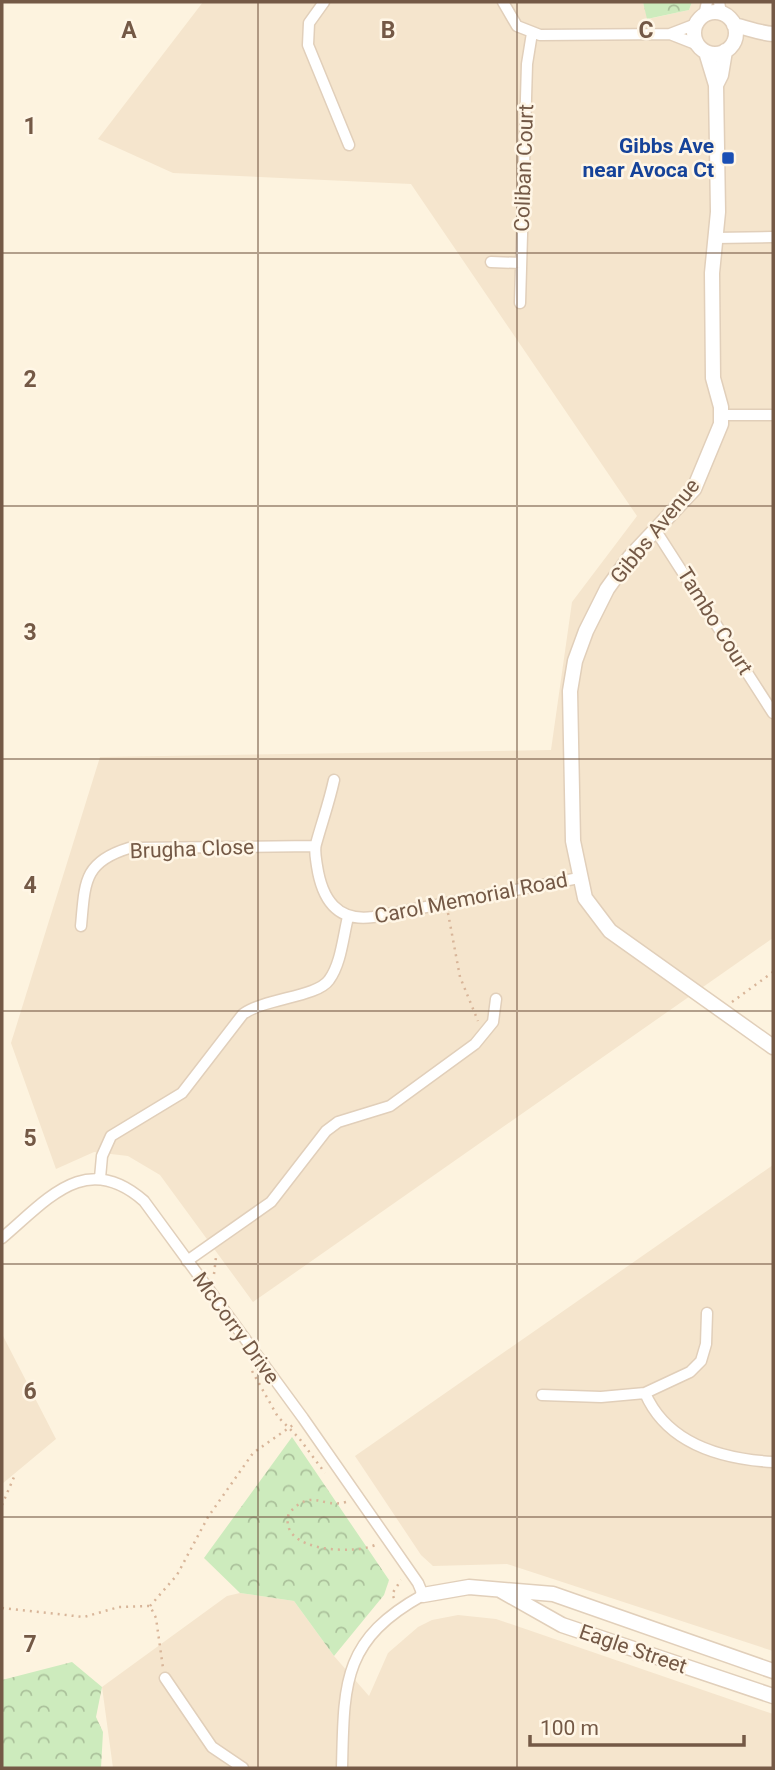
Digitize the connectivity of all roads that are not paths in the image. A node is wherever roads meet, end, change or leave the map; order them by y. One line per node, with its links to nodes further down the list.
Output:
1 (324, 2): 12 (street)
2 (503, 2): 6 (street)
3 (720, 7): 4 (street); 5 (street)
4 (702, 14): 7 (street); 10 (street)
5 (734, 25): 8 (street); 9 (street)
6 (532, 33): 7 (street); 16 (street, Coliban Court)
7 (670, 34): 10 (street)
8 (767, 34): 9 (street)
9 (729, 46): 10 (street); 11 (street, Gibbs Avenue)
10 (702, 48): 11 (street, Gibbs Avenue)
11 (716, 85): 14 (street, Gibbs Avenue)
12 (349, 145)
13 (773, 237): 14 (street)
14 (715, 238): 18 (street, Gibbs Avenue)
15 (491, 262): 16 (street)
16 (521, 263): 17 (street, Coliban Court)
17 (520, 303)
18 (721, 415): 19 (street); 20 (street, Gibbs Avenue)
19 (773, 415)
20 (656, 531): 21 (street, Tambo Court); 24 (street, Gibbs Avenue)
21 (773, 713)
22 (334, 780): 23 (street)
23 (315, 846): 25 (street, Carol Memorial Road); 26 (street, Brugha Close)
24 (579, 878): 25 (street, Carol Memorial Road); 28 (street, Gibbs Avenue)
25 (348, 917): 29 (street)
26 (81, 926)
27 (496, 999): 31 (street)
28 (773, 1047)
29 (100, 1178): 30 (street); 31 (street, McCorry Drive)
30 (2, 1238)
31 (187, 1261): 37 (street, McCorry Drive)
32 (707, 1313): 33 (street)
33 (645, 1393): 34 (street); 35 (street)
34 (542, 1395)
35 (773, 1462)
36 (499, 1590): 37 (street, Eagle Street); 38 (street, Eagle Street); 40 (street, Eagle Street)
37 (423, 1595): 42 (street, Eagle Street)
38 (773, 1671)
39 (164, 1678): 41 (street)
40 (773, 1696)
41 (243, 1768)
42 (342, 1768)

